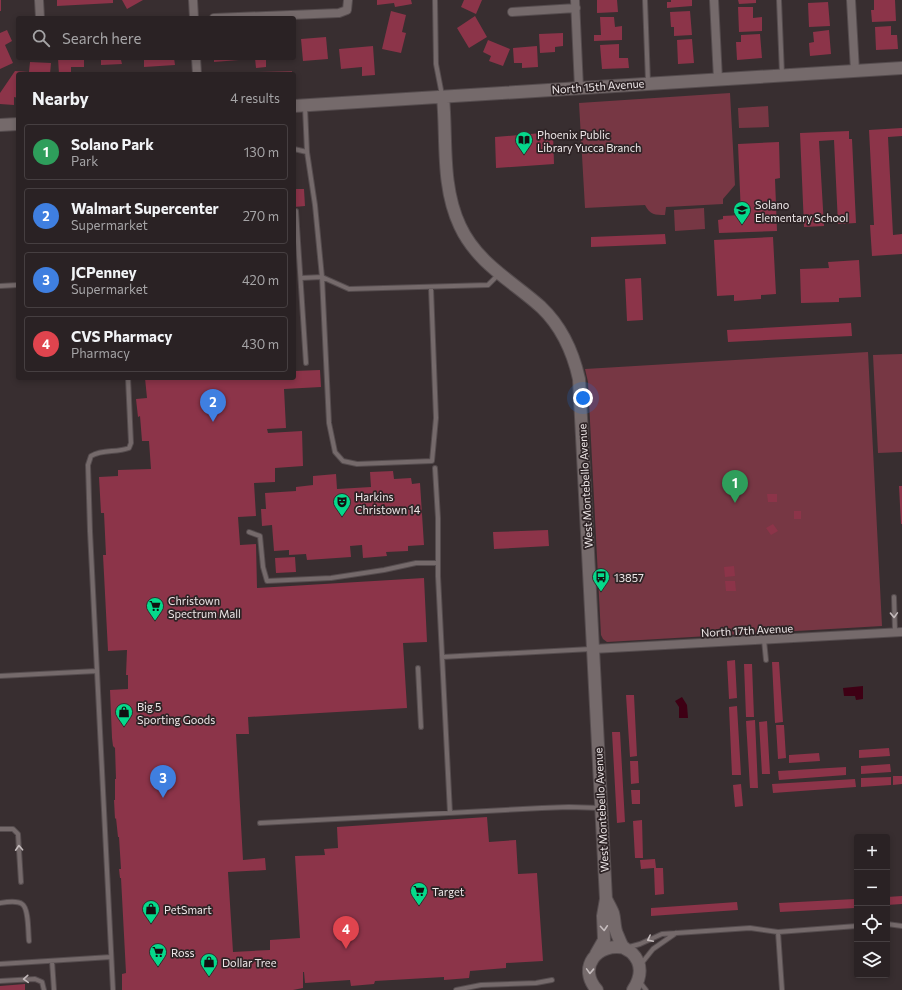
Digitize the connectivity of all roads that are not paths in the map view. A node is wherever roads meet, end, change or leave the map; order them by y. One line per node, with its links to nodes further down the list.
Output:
1 (39, 0): 11 (street)
2 (193, 0): 12 (street)
3 (348, 0): 13 (street)
4 (435, 0): 22 (lane)
5 (645, 0): 20 (lane)
6 (714, 0): 19 (street)
7 (779, 0): 18 (lane)
8 (852, 0): 16 (street)
9 (576, 4): 10 (street); 21 (street)
10 (512, 12)
11 (40, 16)
12 (194, 16)
13 (264, 16)
14 (196, 60): 17 (street)
15 (902, 68): 16 (street, North 15th Avenue)
16 (855, 71): 18 (street, North 15th Avenue)
17 (197, 72)
18 (782, 75): 19 (street, North 15th Avenue)
19 (718, 80): 20 (street, North 15th Avenue)
20 (648, 83): 21 (street, North 15th Avenue)
21 (579, 88): 22 (street, North 15th Avenue)
22 (443, 97): 23 (street, North 15th Avenue); 29 (street, West Montebello Avenue)
23 (300, 105): 27 (lane)
24 (16, 124): 25 (street)
25 (0, 125)
26 (296, 149): 27 (lane)
27 (307, 152): 31 (lane)
28 (296, 211): 30 (lane)
29 (499, 274): 34 (lane); 43 (street, West Montebello Avenue)
30 (301, 278): 31 (lane); 35 (lane)
31 (322, 278): 34 (lane); 34 (lane)
32 (16, 285): 33 (lane)
33 (0, 286)
34 (430, 288)
35 (306, 363)
36 (128, 380): 47 (lane)
37 (435, 468): 39 (lane)
38 (249, 532): 39 (lane)
39 (438, 563): 44 (lane)
40 (894, 597): 41 (lane, one-way to 41)
41 (898, 632): 42 (street, North 17th Avenue)
42 (764, 640): 43 (street, North 17th Avenue); 45 (lane)
43 (593, 649): 44 (lane); 50 (street, West Montebello Avenue)
44 (442, 657): 51 (lane)
45 (766, 660)
46 (418, 668): 49 (lane)
47 (97, 671): 48 (lane); 65 (lane)
48 (0, 676)
49 (421, 727)
50 (601, 808): 51 (lane); 55 (street, West Montebello Avenue)
51 (450, 813): 52 (lane)
52 (260, 823)
53 (0, 830): 54 (lane, one-way to 53)
54 (22, 882)
55 (606, 899): 63 (street, West Montebello Avenue); 64 (street, West Montebello Avenue, one-way to 64)
56 (0, 903): 62 (lane)
57 (890, 924): 59 (lane)
58 (854, 926): 60 (lane)
59 (902, 926)
60 (778, 932): 61 (lane); 78 (lane)
61 (677, 933): 63 (lane, one-way to 63); 68 (lane)
62 (29, 941)
63 (625, 948): 64 (street); 68 (street, West Montebello Avenue)
64 (596, 954): 77 (street, West Montebello Avenue, one-way to 77)
65 (111, 957): 66 (lane); 75 (lane)
66 (52, 961): 67 (lane); 74 (lane)
67 (0, 964)
68 (640, 965): 71 (street)
69 (552, 980): 72 (lane)
70 (0, 981): 73 (lane, one-way to 70)
71 (640, 987)
72 (481, 988): 76 (lane)
73 (44, 990)
74 (54, 990)
75 (113, 990)
76 (456, 990)
77 (597, 990)
78 (782, 990)

